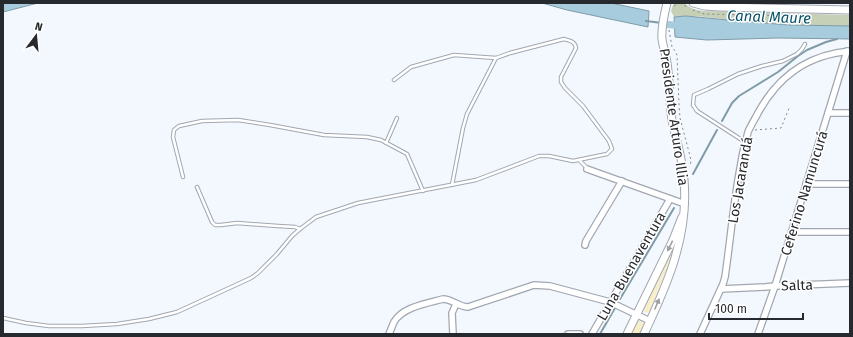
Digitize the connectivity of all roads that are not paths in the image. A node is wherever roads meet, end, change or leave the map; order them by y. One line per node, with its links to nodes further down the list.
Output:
1 (667, 3): 23 (street, Presidente Arturo Illia)
2 (693, 3): 3 (street)
3 (850, 10)
4 (805, 44): 11 (lane)
5 (849, 51): 8 (street, Ceferino Namuncurá); 11 (street, Los Jacarandá)
6 (496, 58): 7 (lane); 13 (lane); 19 (lane)
7 (394, 80)
8 (828, 113): 9 (street); 17 (street, Ceferino Namuncurá)
9 (850, 113)
10 (397, 118): 12 (lane)
11 (745, 142): 30 (street, Los Jacarandá)
12 (386, 143): 15 (lane); 21 (lane)
13 (578, 160): 14 (lane); 19 (lane)
14 (587, 169): 16 (street)
15 (183, 177)
16 (622, 181): 22 (street); 27 (street)
17 (806, 184): 18 (street); 25 (street, Ceferino Namuncurá)
18 (850, 184)
19 (452, 185): 21 (lane)
20 (197, 187): 24 (lane)
21 (423, 191): 24 (lane)
22 (670, 199): 23 (street); 31 (street, Luna Buenaventura)
23 (685, 207): 33 (street, Presidente Arturo Illia, one-way to 33); 35 (street, Presidente Arturo Illia, one-way to 23)
24 (300, 229): 34 (lane)
25 (792, 232): 26 (street); 29 (street, Ceferino Namuncurá)
26 (850, 232)
27 (585, 245)
28 (850, 283): 29 (street, Salta)
29 (775, 286): 30 (street, Salta); 44 (street, Ceferino Namuncurá)
30 (721, 289): 43 (street, Los Jacarandá)
31 (610, 302): 32 (street); 33 (street); 40 (street, Luna Buenaventura)
32 (456, 304): 36 (street); 37 (street)
33 (637, 315): 35 (street); 41 (street, Presidente Arturo Illia)
34 (3, 318)
35 (650, 321): 42 (street, Presidente Arturo Illia)
36 (389, 334)
37 (453, 334)
38 (568, 334): 39 (street)
39 (580, 334)
40 (592, 334)
41 (627, 334)
42 (644, 334)
43 (700, 334)
44 (758, 334)

